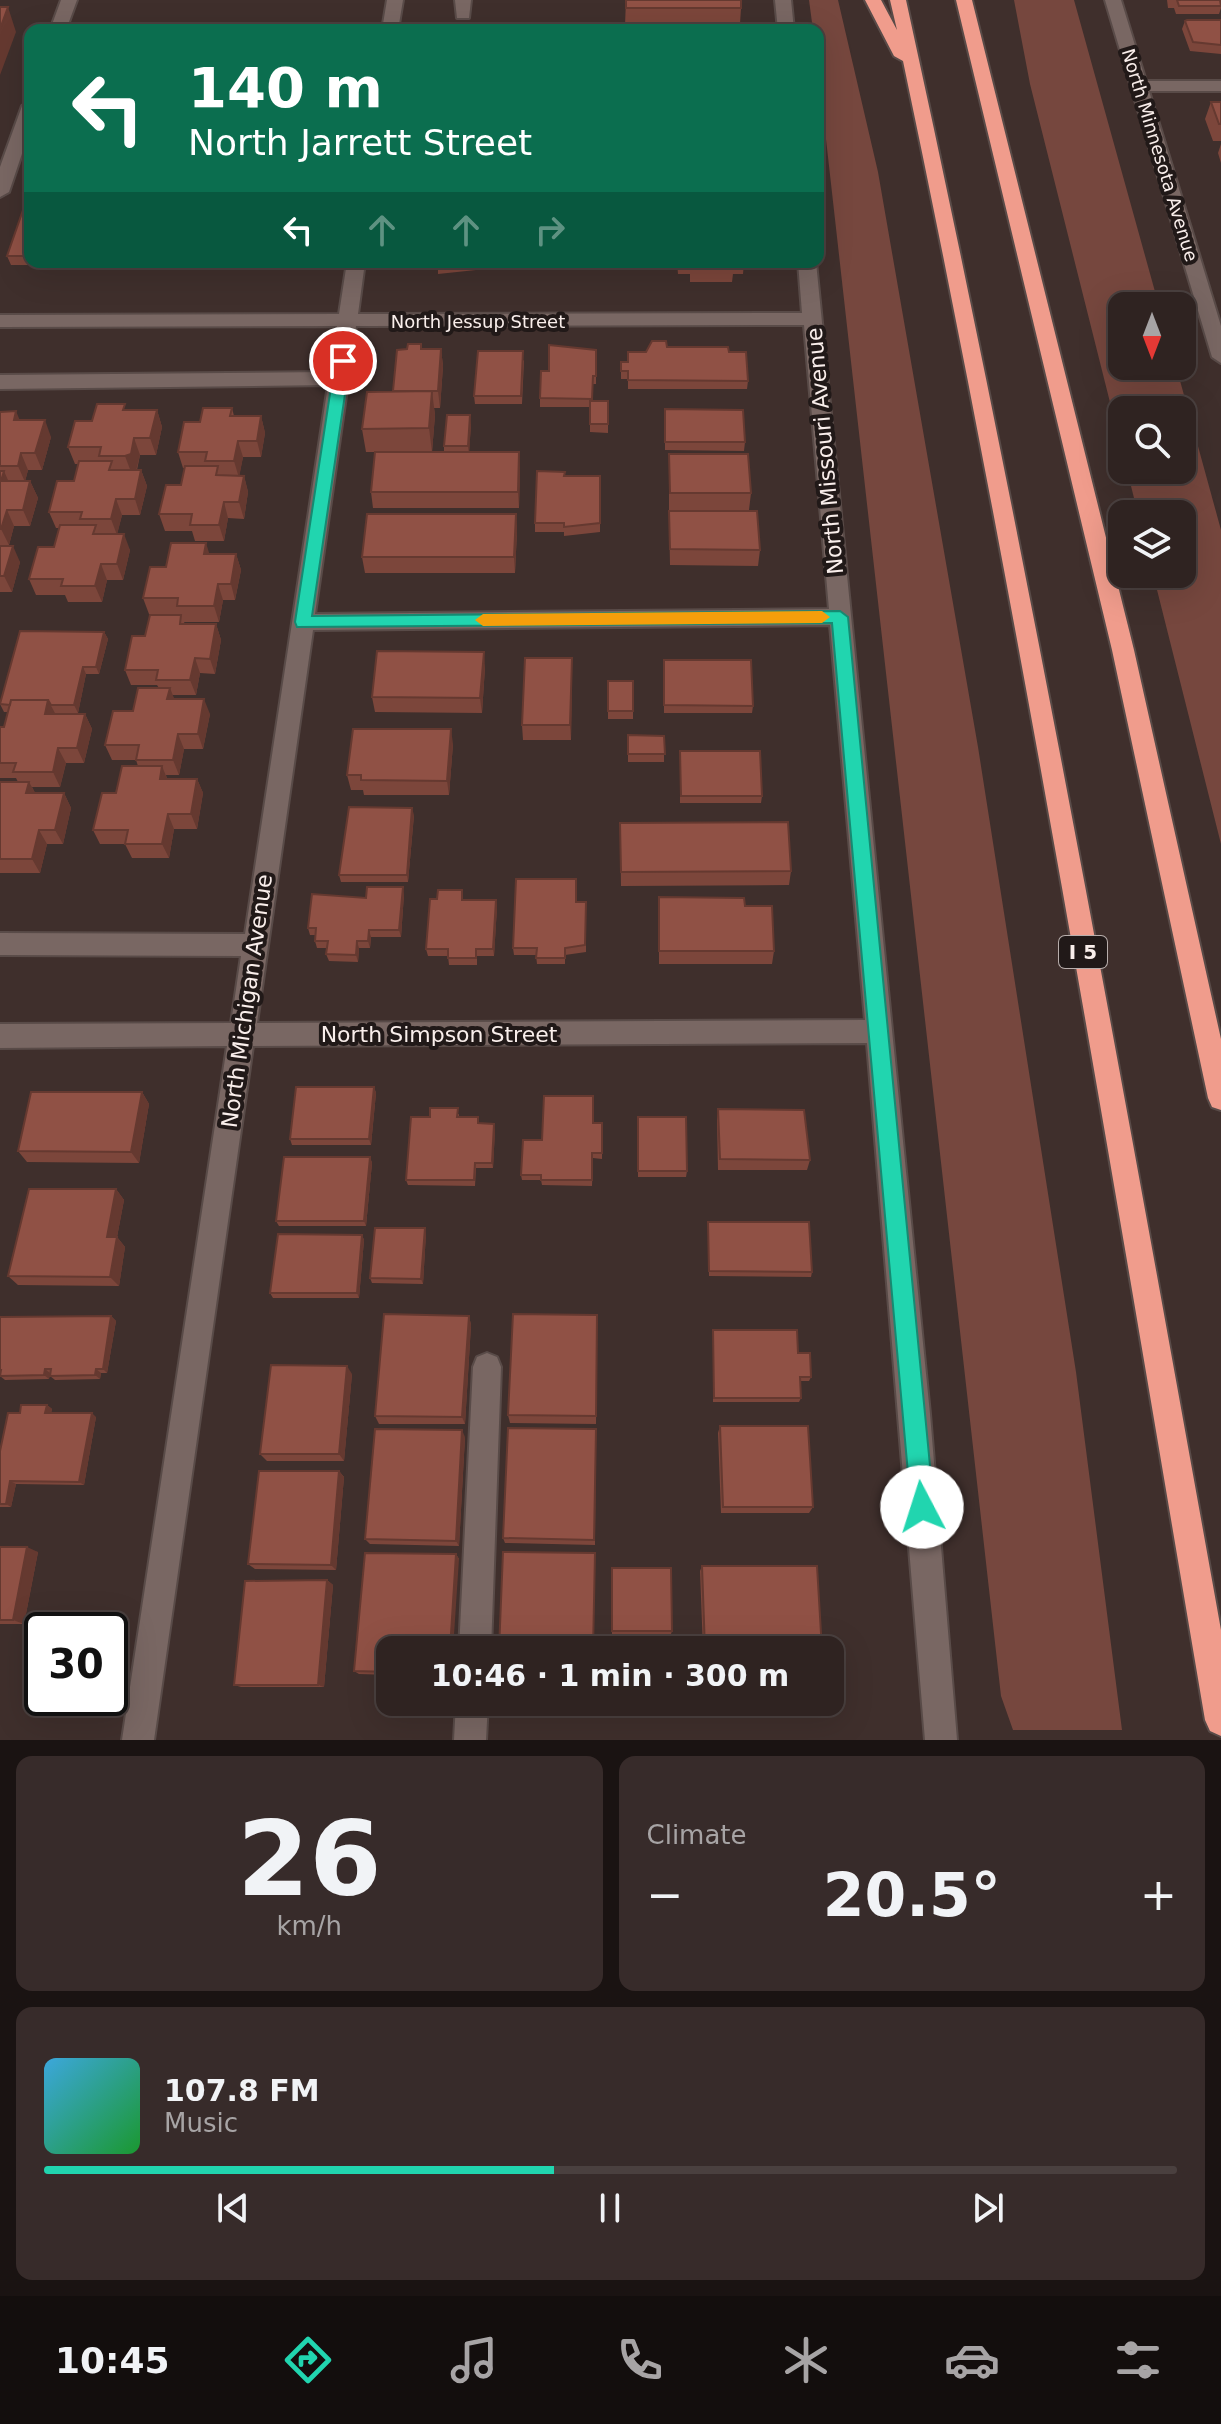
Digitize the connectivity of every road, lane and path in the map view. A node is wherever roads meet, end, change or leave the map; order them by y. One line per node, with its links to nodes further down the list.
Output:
1 (69, 0): 8 (street)
2 (395, 0): 9 (street)
3 (783, 0): 10 (street)
4 (873, 0): 13 (highway)
5 (898, 0): 13 (highway, I 5)
6 (1113, 0): 11 (street, North Minnesota Avenue)
7 (966, 3): 32 (highway)
8 (60, 24)
9 (391, 24)
10 (785, 24)
11 (1139, 86): 12 (street); 18 (street, North Minnesota Avenue)
12 (1221, 86)
13 (917, 87): 36 (highway, I 5)
14 (24, 123): 15 (street)
15 (0, 192)
16 (355, 268): 21 (street, North Michigan Avenue)
17 (808, 268): 19 (street, North Missouri Avenue)
18 (1215, 315): 22 (street, North Minnesota Avenue)
19 (813, 319): 21 (street, North Jessup Street); 25 (street, North Missouri Avenue)
20 (0, 321): 21 (street, North Jessup Street)
21 (348, 322): 23 (street, North Michigan Avenue)
22 (1221, 357)
23 (340, 378): 24 (street); 26 (street, North Michigan Avenue)
24 (0, 382)
25 (840, 617): 26 (street); 29 (street, North Missouri Avenue)
26 (303, 622): 28 (street, North Michigan Avenue)
27 (0, 944): 28 (street)
28 (255, 945): 30 (street, North Michigan Avenue)
29 (879, 1031): 30 (street, North Simpson Street); 39 (street, North Missouri Avenue)
30 (243, 1035): 31 (street, North Simpson Street); 37 (street, North Michigan Avenue)
31 (0, 1036)
32 (1221, 1098)
33 (487, 1367): 34 (street)
34 (476, 1636)
35 (471, 1716): 38 (street)
36 (1221, 1720)
37 (138, 1740)
38 (470, 1740)
39 (941, 1740)

